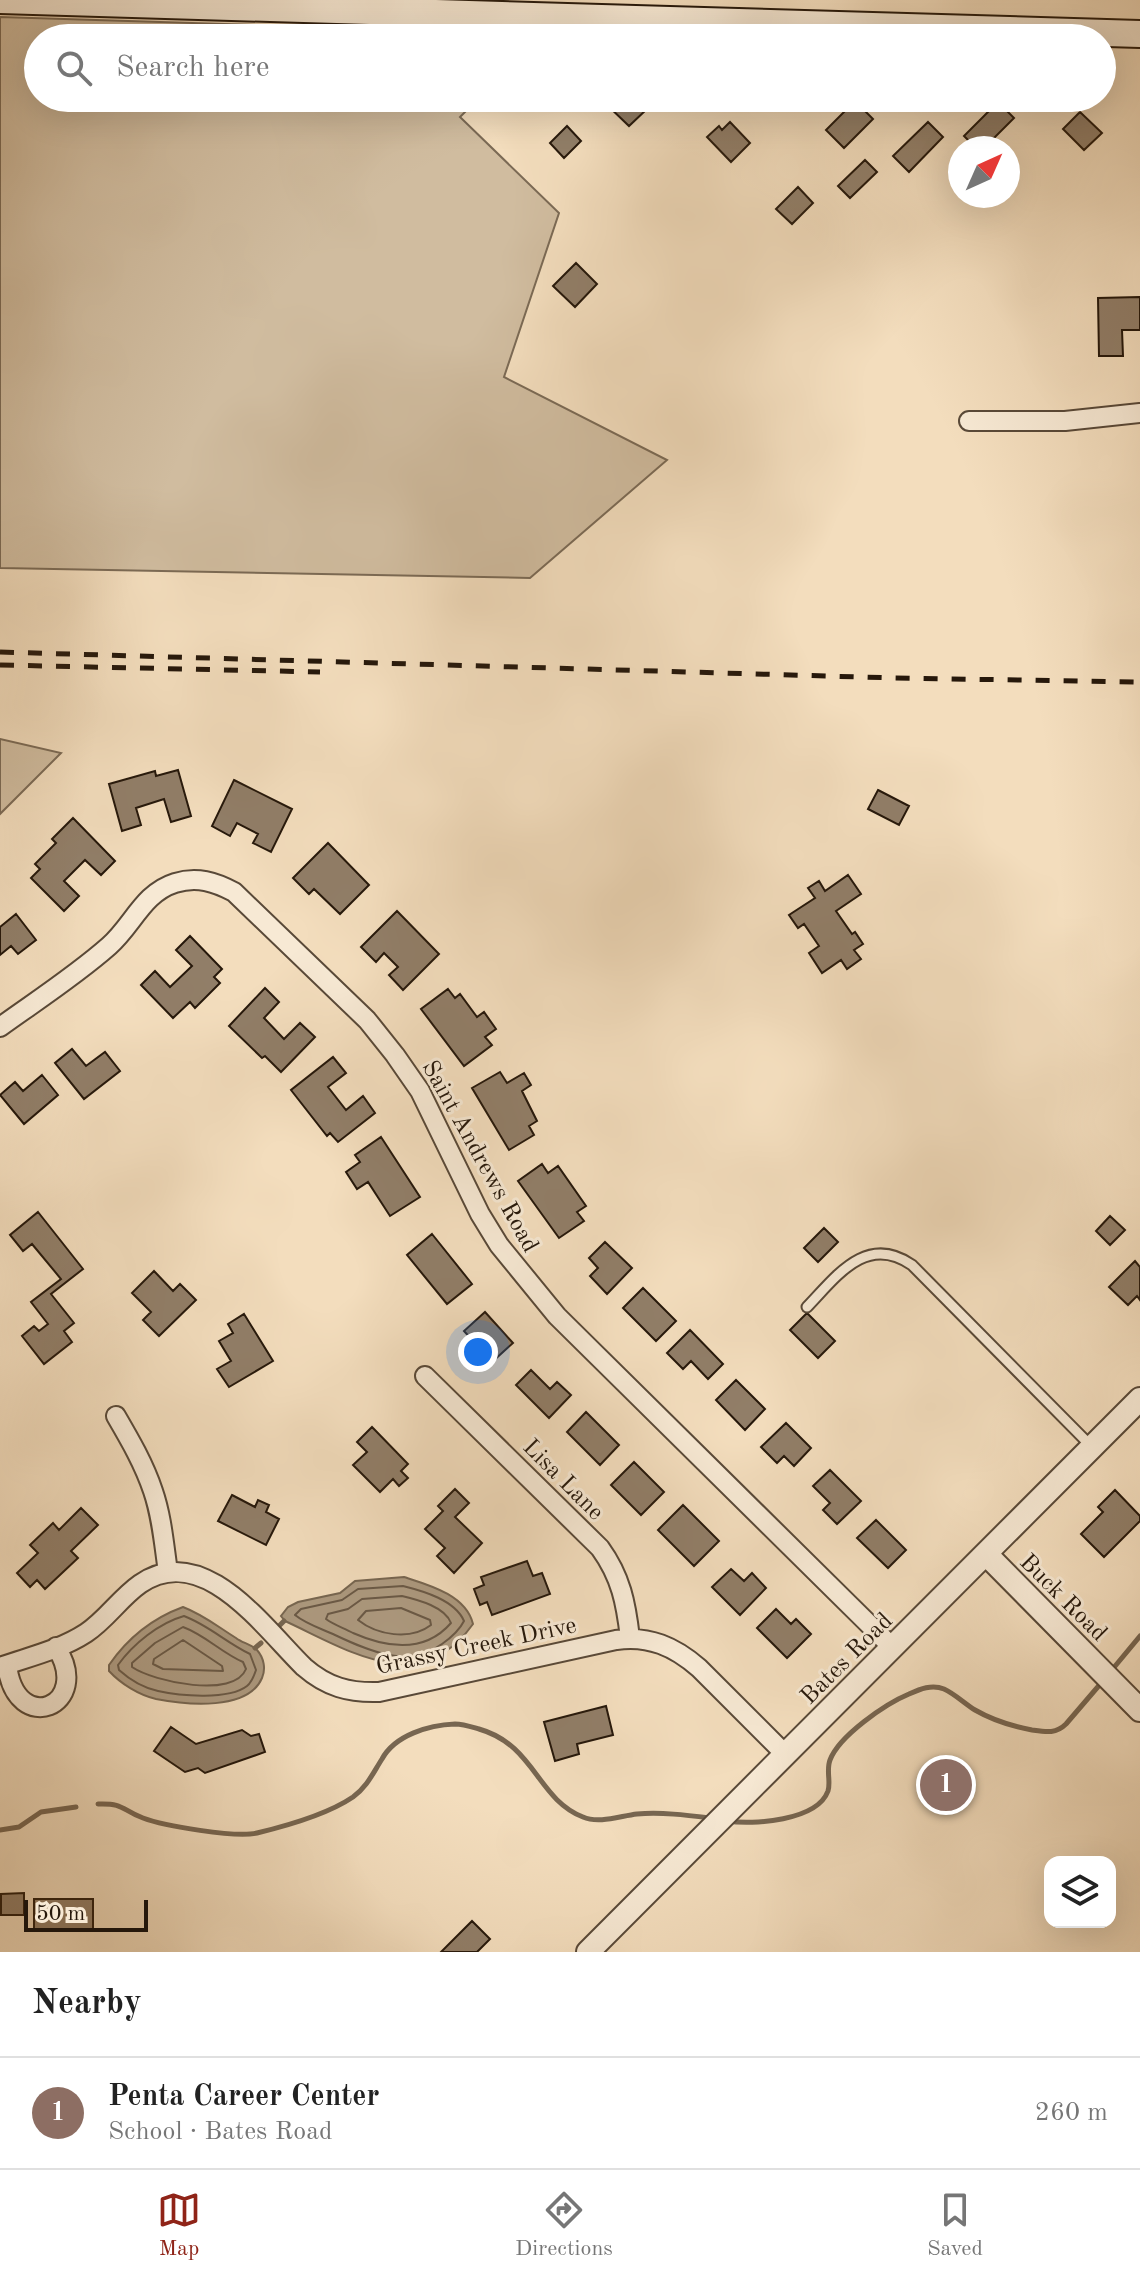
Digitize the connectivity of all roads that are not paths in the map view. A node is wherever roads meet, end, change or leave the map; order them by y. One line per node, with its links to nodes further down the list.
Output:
1 (0, 0): 2 (main road)
2 (85, 2): 3 (main road)
3 (810, 24)
4 (1116, 33): 5 (main road)
5 (1140, 34)
6 (1140, 413): 7 (street)
7 (969, 421)
8 (0, 1027): 18 (street, Saint Andrews Road)
9 (807, 1307): 13 (lane)
10 (425, 1376): 16 (street, Lisa Lane)
11 (1140, 1399): 13 (street, Bates Road)
12 (116, 1416): 15 (street)
13 (1092, 1447): 14 (street, Bates Road)
14 (986, 1554): 18 (street, Bates Road); 20 (street, Buck Road)
15 (168, 1572): 16 (street, Grassy Creek Drive); 17 (street)
16 (630, 1638): 21 (street, Grassy Creek Drive)
17 (56, 1647): 19 (street); 19 (street)
18 (893, 1648): 21 (street, Bates Road)
19 (3, 1666)
20 (1133, 1703)
21 (786, 1755): 22 (street, Bates Road)
22 (588, 1952)

